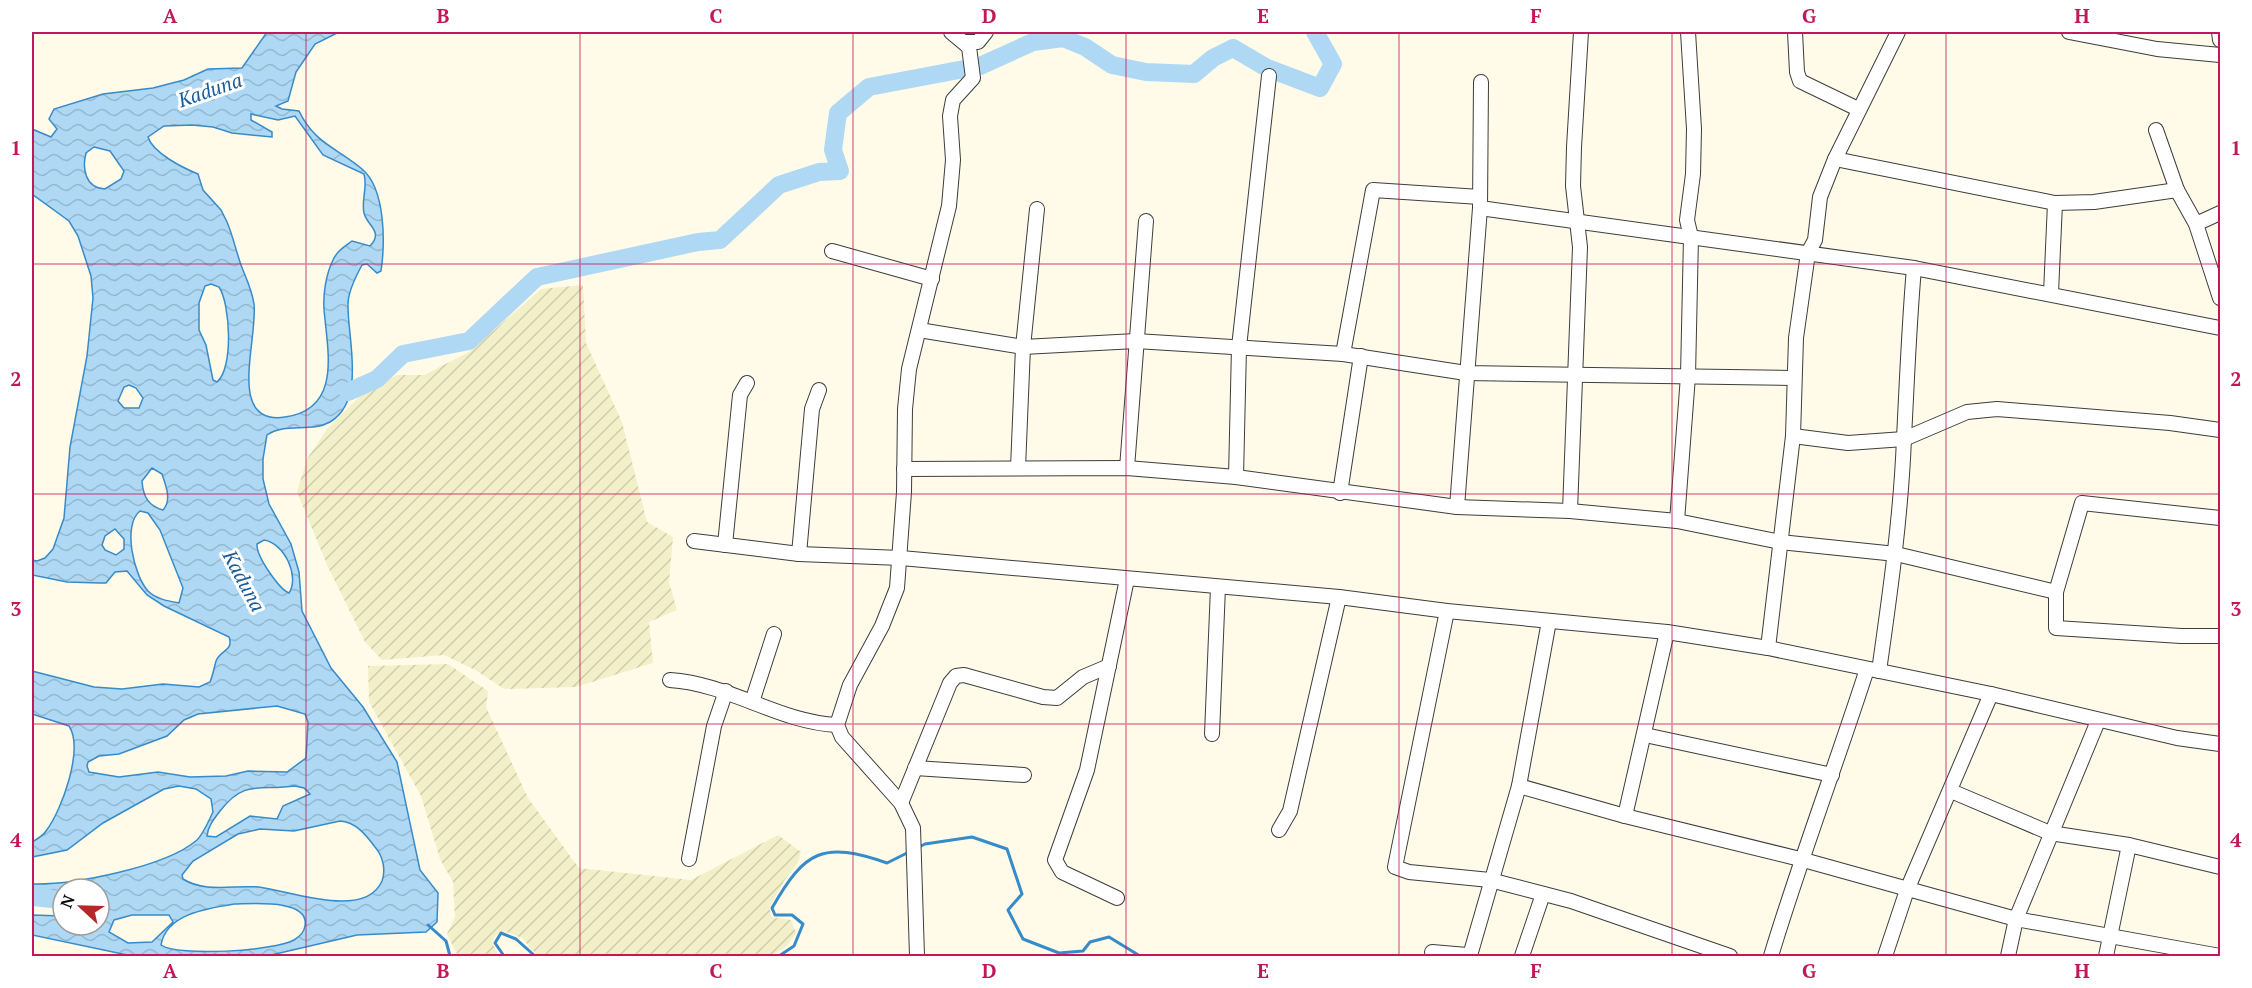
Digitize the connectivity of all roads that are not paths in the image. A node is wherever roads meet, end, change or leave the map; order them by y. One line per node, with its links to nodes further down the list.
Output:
1 (951, 32): 10 (street)
2 (986, 32): 10 (street)
3 (1581, 32): 23 (street)
4 (1688, 32): 25 (street)
5 (1795, 32): 14 (street)
6 (1898, 32): 14 (street)
7 (2069, 32): 11 (street)
8 (2219, 32): 9 (street)
9 (2220, 40)
10 (966, 44): 29 (street)
11 (2220, 55)
12 (1269, 76): 36 (street)
13 (1481, 82): 18 (street)
14 (1858, 109): 16 (street)
15 (2156, 130): 17 (street)
16 (1835, 159): 19 (street); 27 (street)
17 (2177, 190): 19 (street); 24 (street)
18 (1480, 203): 23 (street); 37 (street); 39 (street)
19 (2055, 203): 30 (street)
20 (1037, 209): 35 (street)
21 (2220, 213): 24 (street)
22 (1146, 221): 34 (street)
23 (1577, 223): 25 (street); 40 (street)
24 (2196, 224): 31 (street)
25 (1691, 237): 27 (street); 41 (street)
26 (832, 252): 29 (street)
27 (1808, 253): 28 (street); 42 (street)
28 (1914, 268): 30 (street); 47 (street)
29 (932, 279): 33 (street)
30 (2052, 293): 32 (street)
31 (2220, 298)
32 (2220, 328)
33 (919, 330): 35 (street); 50 (street)
34 (1136, 341): 35 (street); 36 (street); 49 (street)
35 (1023, 347): 48 (street)
36 (1239, 347): 37 (street); 51 (street)
37 (1343, 354): 38 (street)
38 (1361, 356): 39 (street); 52 (street)
39 (1466, 374): 40 (street); 53 (street)
40 (1575, 374): 41 (street); 54 (street)
41 (1688, 376): 42 (street); 56 (street)
42 (1793, 378): 46 (street)
43 (747, 383): 59 (street)
44 (819, 390): 60 (street)
45 (2220, 430): 47 (street)
46 (1793, 436): 47 (street); 58 (street)
47 (1904, 439): 61 (street)
48 (1018, 468): 49 (street); 50 (street)
49 (1127, 468): 51 (street)
50 (904, 469): 62 (street)
51 (1236, 477): 52 (street)
52 (1340, 493): 53 (street)
53 (1457, 507): 54 (street)
54 (1570, 511): 56 (street)
55 (2220, 518): 65 (street)
56 (1677, 521): 58 (street)
57 (694, 541): 59 (street)
58 (1780, 542): 61 (street); 72 (street)
59 (725, 545): 60 (street)
60 (799, 554): 62 (street)
61 (1896, 554): 65 (street); 74 (street)
62 (901, 558): 63 (street); 80 (street)
63 (1127, 579): 64 (street); 73 (street)
64 (1218, 587): 66 (street); 81 (street)
65 (2056, 592): 71 (street)
66 (1339, 597): 67 (street); 91 (street)
67 (1447, 611): 68 (street); 97 (street)
68 (1549, 621): 69 (street); 87 (street)
69 (1667, 632): 72 (street); 82 (street)
70 (774, 634): 78 (street)
71 (2220, 636)
72 (1768, 648): 74 (street)
73 (1109, 666): 84 (street); 100 (street)
74 (1873, 670): 77 (street); 86 (street)
75 (670, 681): 76 (street)
76 (726, 691): 78 (street); 94 (street)
77 (1991, 694): 79 (street); 88 (street)
78 (752, 702): 80 (street)
79 (2098, 721): 83 (street); 92 (street)
80 (837, 725): 89 (street)
81 (1212, 734)
82 (1645, 735): 86 (street); 90 (street)
83 (2220, 744)
84 (915, 768): 85 (street); 89 (street)
85 (1024, 775)
86 (1832, 775): 95 (street)
87 (1519, 786): 90 (street); 97 (street)
88 (1951, 791): 92 (street); 98 (street)
89 (901, 803): 105 (street)
90 (1625, 816): 95 (street)
91 (1279, 830)
92 (2050, 833): 93 (street); 101 (street)
93 (2129, 845): 96 (street); 102 (street)
94 (689, 859)
95 (1800, 859): 98 (street); 108 (street)
96 (2220, 867)
97 (1490, 880): 99 (street); 103 (street)
98 (1907, 890): 101 (street); 109 (street)
99 (1543, 894): 106 (street); 107 (street)
100 (1118, 898)
101 (2016, 919): 102 (street); 110 (street)
102 (2112, 937): 104 (street); 111 (street)
103 (1432, 952)
104 (2220, 956)
105 (917, 957)
106 (1522, 957)
107 (1730, 957)
108 (1771, 957)
109 (1885, 957)
110 (2008, 957)
111 (2106, 957)

